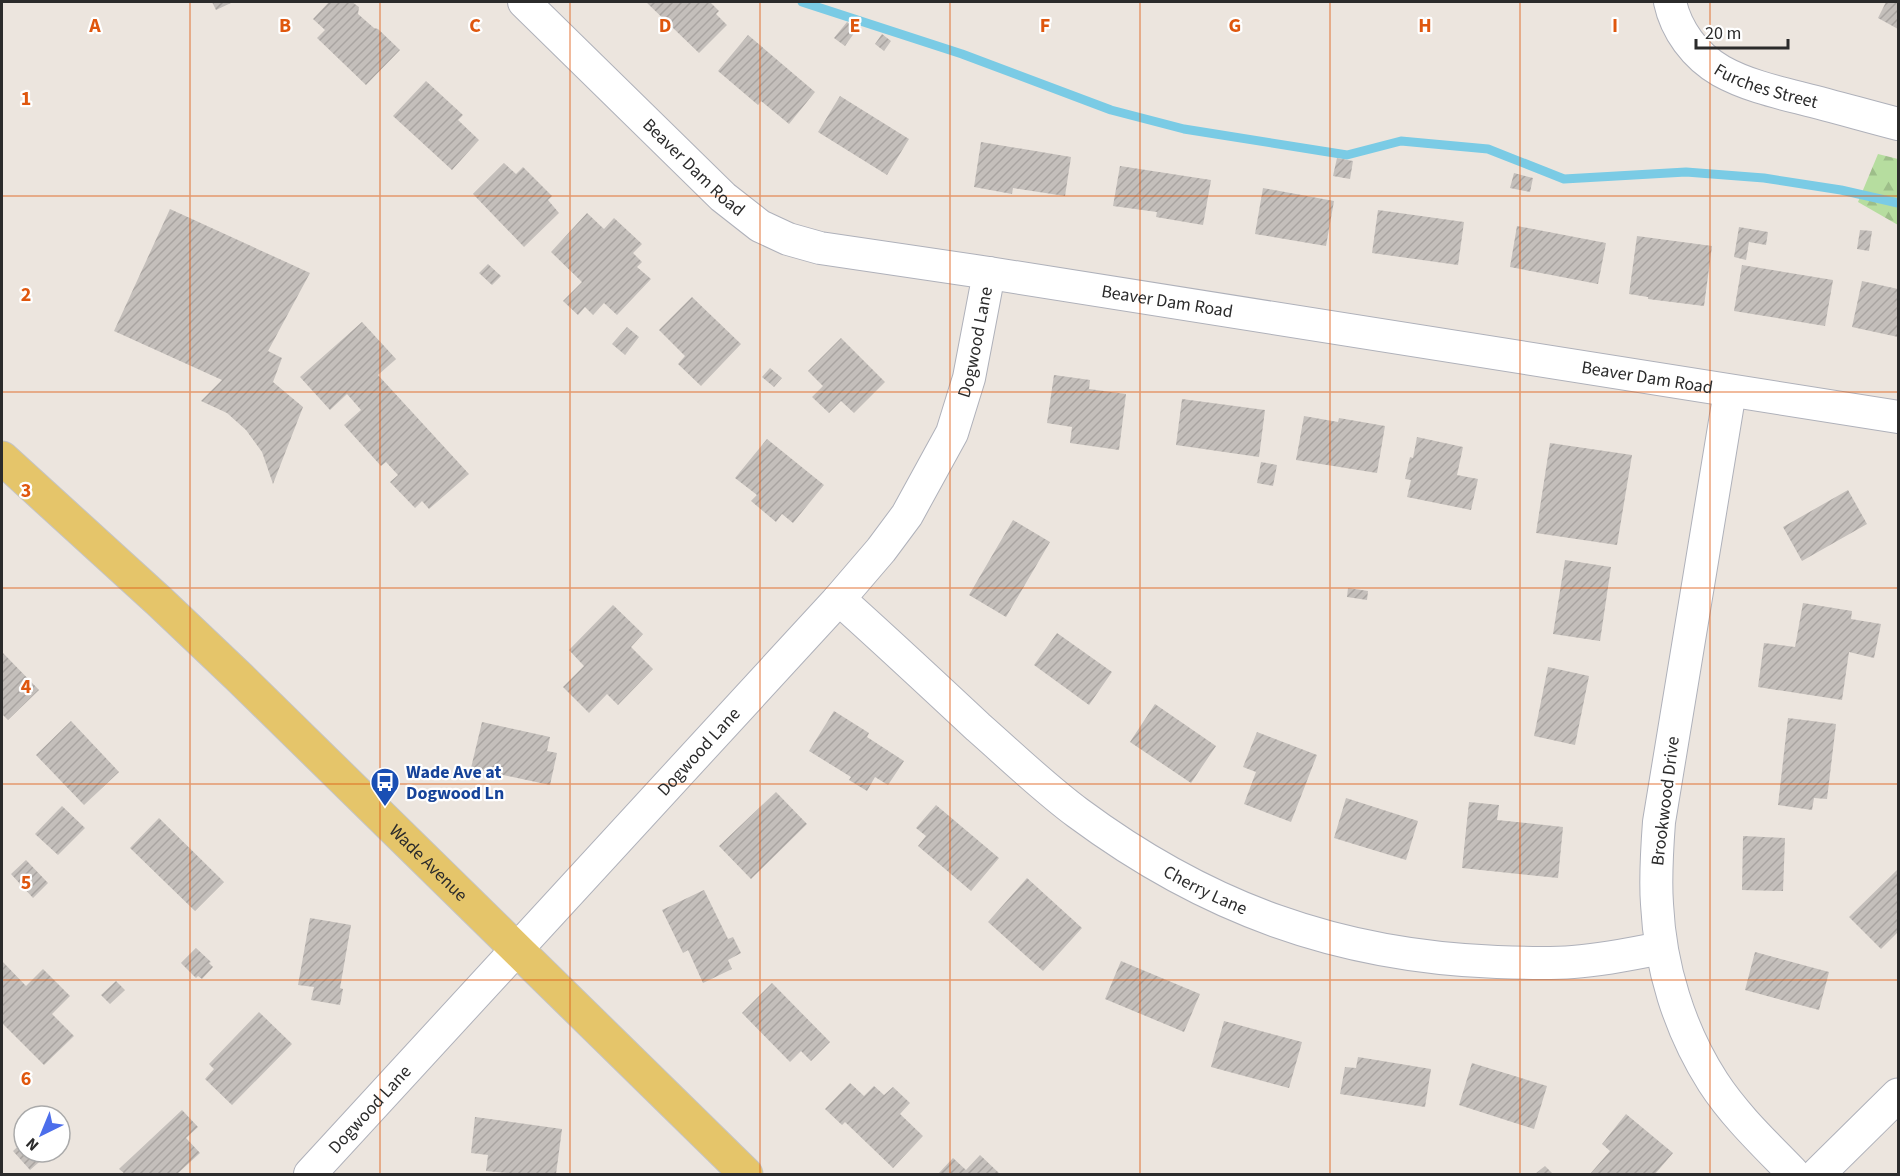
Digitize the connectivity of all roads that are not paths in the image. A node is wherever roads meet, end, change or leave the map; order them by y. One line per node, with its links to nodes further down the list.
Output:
1 (524, 2): 4 (street, Beaver Dam Road)
2 (1670, 2): 3 (street, Furches Street)
3 (1899, 124)
4 (989, 273): 5 (street, Beaver Dam Road); 8 (street, Dogwood Lane)
5 (1730, 391): 6 (street, Beaver Dam Road); 9 (street, Brookwood Drive)
6 (1899, 417)
7 (2, 458): 10 (main road, Wade Avenue)
8 (839, 599): 9 (street, Cherry Lane); 10 (street, Dogwood Lane)
9 (1661, 948): 14 (street, Brookwood Drive)
10 (517, 949): 12 (street, Dogwood Lane); 13 (main road, Wade Avenue)
11 (1899, 1095): 15 (main road)
12 (310, 1174)
13 (746, 1174)
14 (1794, 1174)
15 (1818, 1174)

